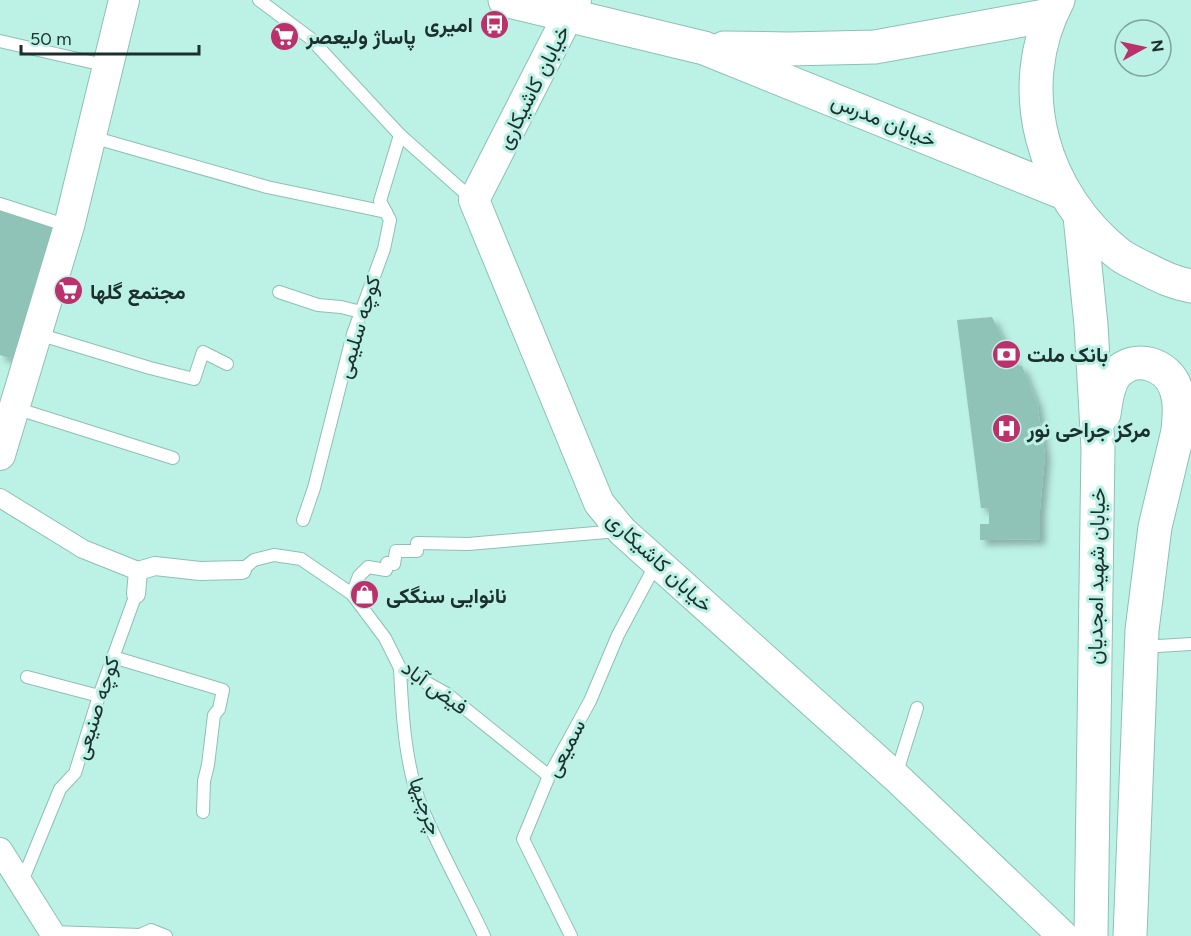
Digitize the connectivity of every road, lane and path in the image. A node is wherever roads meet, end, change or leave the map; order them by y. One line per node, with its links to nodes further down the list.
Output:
1 (124, 0): 8 (street)
2 (259, 0): 9 (lane)
3 (505, 0): 4 (main road, خیابان مدرس)
4 (574, 7): 7 (main road, خیابان مدرس); 11 (street, خیابان کاشیکاری)
5 (1054, 8): 7 (main road, خیابان مدرس); 13 (main road)
6 (0, 41): 8 (lane)
7 (704, 48): 13 (main road, خیابان مدرس)
8 (109, 66): 10 (street)
9 (400, 135): 11 (lane); 14 (lane, کوچه سلیمی)
10 (92, 137): 14 (lane); 15 (street)
11 (474, 200): 28 (street, خیابان کاشیکاری)
12 (0, 204): 15 (lane)
13 (1072, 205): 16 (main road); 23 (main road, خیابان شهید امجدیان)
14 (386, 212): 18 (lane, کوچه سلیمی)
15 (69, 226): 19 (street)
16 (1191, 286)
17 (279, 292): 18 (lane)
18 (361, 312): 27 (lane, کوچه سلیمی)
19 (38, 333): 20 (lane); 21 (street)
20 (226, 364)
21 (15, 408): 24 (street); 25 (lane)
22 (1185, 423): 23 (main road); 35 (main road)
23 (1098, 448): 51 (main road, خیابان شهید امجدیان)
24 (0, 455)
25 (173, 458)
26 (0, 498): 31 (street)
27 (303, 520)
28 (622, 531): 29 (street, خیابان کاشیکاری); 33 (lane)
29 (657, 561): 41 (lane, سمیعی); 42 (street, خیابان کاشیکاری)
30 (242, 570): 31 (street); 33 (lane, فیض آباد)
31 (138, 571): 32 (street)
32 (136, 594): 36 (lane, کوچه صنیعی)
33 (352, 594): 37 (lane, فیض آباد)
34 (1191, 644): 35 (lane)
35 (1140, 647): 52 (main road)
36 (113, 657): 39 (lane, کوچه صنیعی); 43 (lane)
37 (400, 668): 41 (lane, فیض آباد); 48 (lane, چرچیها)
38 (27, 677): 39 (lane)
39 (99, 696): 45 (lane, کوچه صنیعی)
40 (917, 708): 42 (lane)
41 (549, 776): 49 (lane, سمیعی)
42 (895, 776): 50 (street, خیابان کاشیکاری)
43 (203, 812)
44 (0, 850): 45 (street)
45 (21, 884): 46 (street)
46 (53, 934): 47 (lane)
47 (166, 936)
48 (484, 936)
49 (571, 936)
50 (1063, 936)
51 (1090, 936)
52 (1131, 936)

